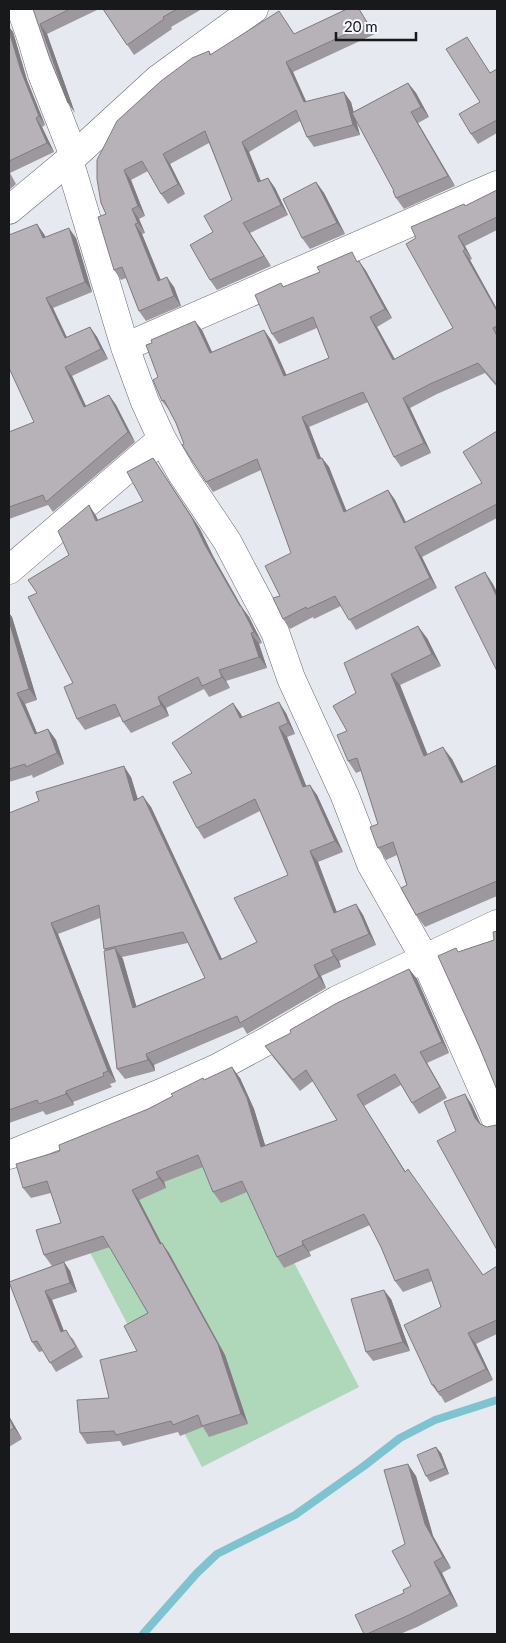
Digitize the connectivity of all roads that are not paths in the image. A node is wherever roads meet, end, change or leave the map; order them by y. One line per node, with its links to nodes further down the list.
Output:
1 (22, 9): 3 (street)
2 (254, 9): 3 (street)
3 (72, 158): 5 (street); 6 (street)
4 (497, 185): 6 (street)
5 (9, 210)
6 (125, 347): 7 (street)
7 (162, 439): 8 (street); 10 (street)
8 (9, 570)
9 (497, 924): 10 (street)
10 (425, 959): 11 (street); 12 (street)
11 (497, 1122)
12 (9, 1155)

